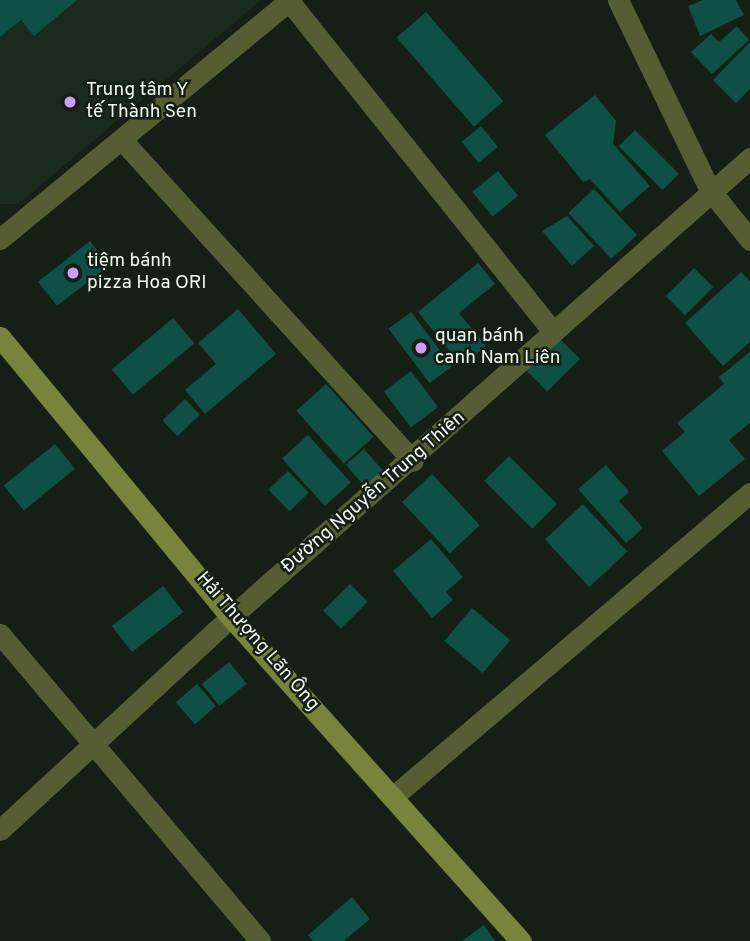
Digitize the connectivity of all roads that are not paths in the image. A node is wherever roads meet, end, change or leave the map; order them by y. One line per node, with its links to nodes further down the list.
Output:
1 (289, 0): 3 (street); 8 (street)
2 (618, 0): 5 (street)
3 (122, 140): 6 (street); 10 (street)
4 (750, 158): 5 (street, Đường Nguyễn Trung Thiên)
5 (710, 190): 7 (street); 8 (street, Đường Nguyễn Trung Thiên)
6 (0, 239)
7 (750, 240)
8 (552, 330): 10 (street, Đường Nguyễn Trung Thiên)
9 (0, 337): 12 (street, Hải Thượng Lãn Ông)
10 (413, 461): 12 (street, Đường Nguyễn Trung Thiên)
11 (750, 493): 15 (street)
12 (231, 617): 14 (street, Đường Nguyễn Trung Thiên); 15 (street, Hải Thượng Lãn Ông)
13 (0, 634): 14 (street)
14 (92, 743): 16 (street, Đường Nguyễn Trung Thiên); 17 (street)
15 (395, 794): 18 (street, Hải Thượng Lãn Ông)
16 (0, 830)
17 (260, 941)
18 (521, 941)

